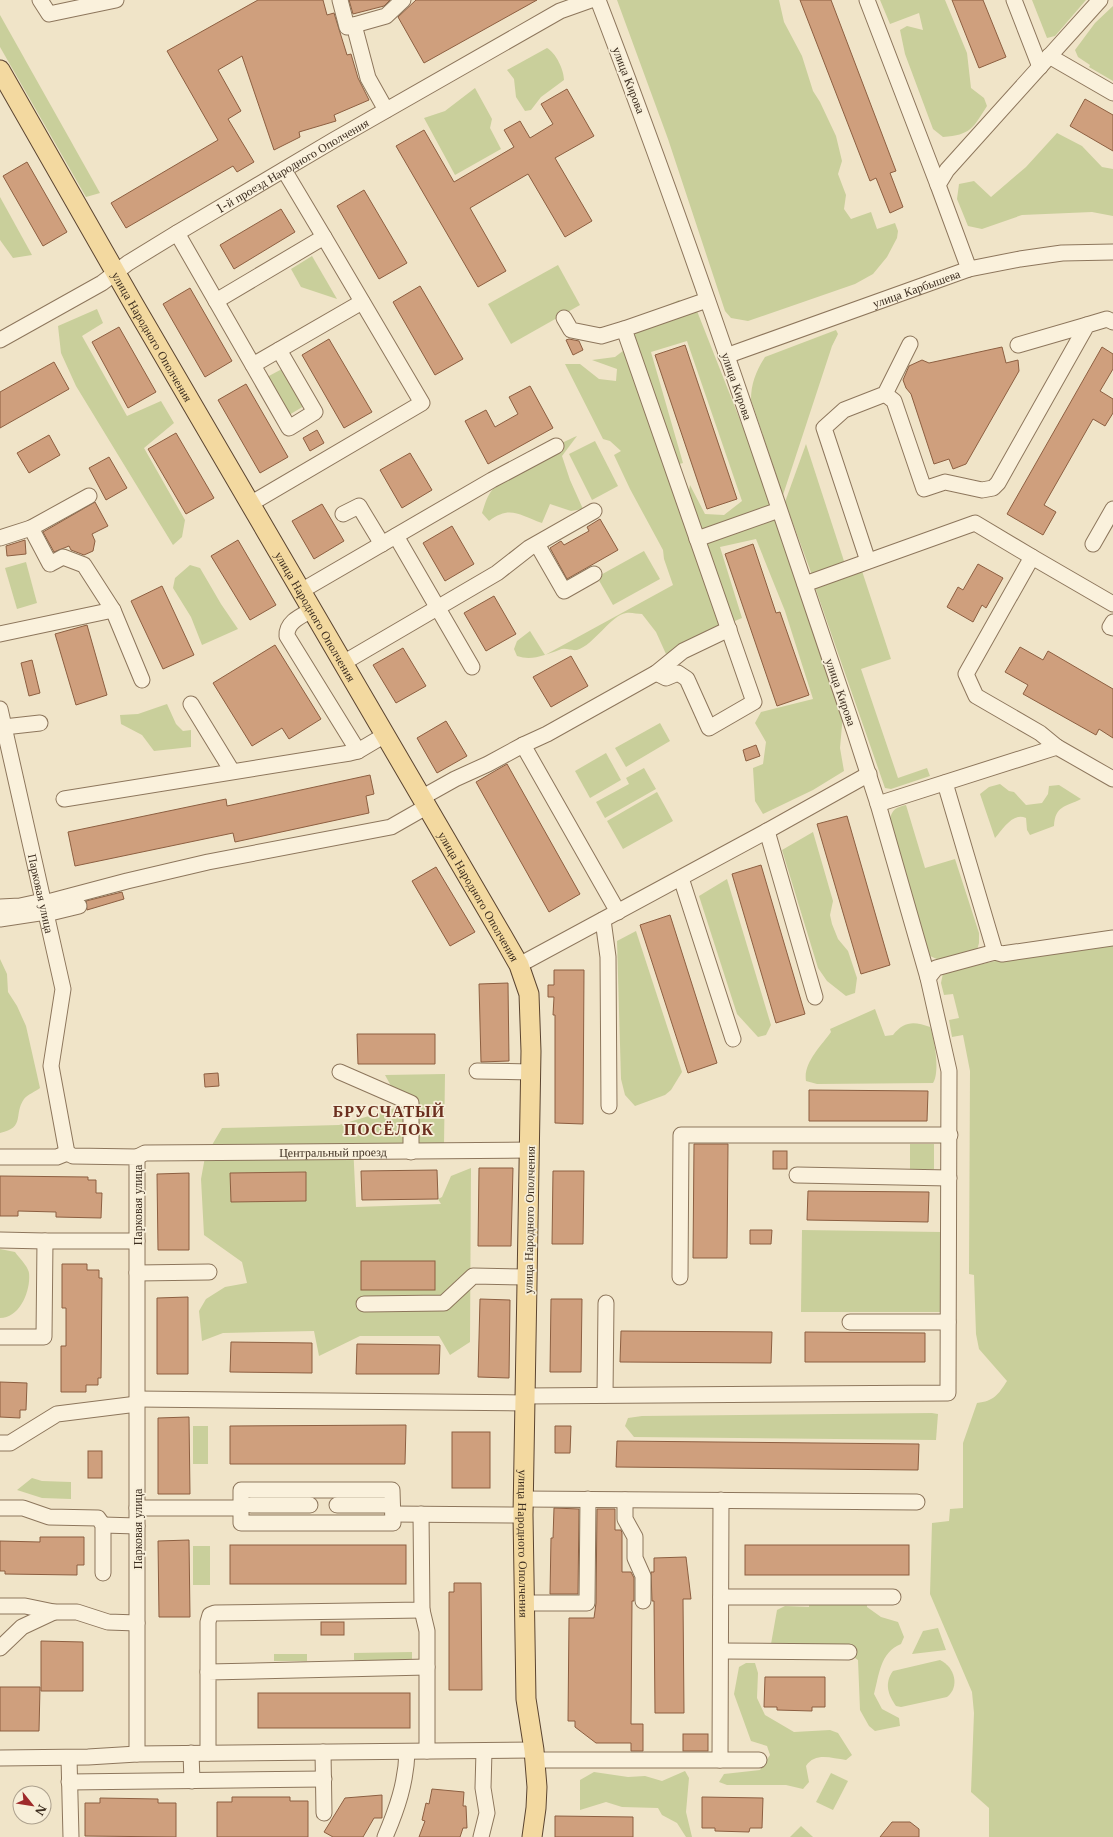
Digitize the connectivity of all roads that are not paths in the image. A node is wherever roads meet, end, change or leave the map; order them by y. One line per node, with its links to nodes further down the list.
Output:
1 (40, 0): 2 (street)
2 (116, 0)
3 (340, 0): 10 (street)
4 (403, 0): 10 (street)
5 (591, 0): 14 (street, 1-й проезд Народного Ополчения)
6 (598, 0): 22 (street, улица Кирова)
7 (867, 0): 16 (street)
8 (1014, 0): 11 (street)
9 (1100, 0): 11 (street)
10 (354, 25): 14 (street)
11 (1044, 62): 13 (street); 16 (street)
12 (0, 70): 21 (main road, улица Народного Ополчения)
13 (1113, 93)
14 (386, 110): 15 (street, 1-й проезд Народного Ополчения)
15 (284, 170): 17 (street, 1-й проезд Народного Ополчения); 18 (street)
16 (938, 185): 20 (street)
17 (176, 233): 21 (street, 1-й проезд Народного Ополчения); 23 (street)
18 (324, 237): 23 (street); 24 (street)
19 (1113, 252): 20 (street, улица Карбышева)
20 (969, 269): 33 (street, улица Карбышева)
21 (116, 272): 29 (street, 1-й проезд Народного Ополчения); 38 (main road, улица Народного Ополчения)
22 (707, 300): 28 (street); 33 (street, улица Кирова)
23 (216, 301): 34 (street)
24 (362, 302): 32 (street); 38 (street)
25 (564, 318): 28 (street)
26 (1113, 322): 27 (street)
27 (1087, 325): 31 (street); 35 (street)
28 (624, 329): 46 (street)
29 (0, 340)
30 (910, 344): 35 (street)
31 (1018, 345)
32 (279, 350): 34 (street); 34 (street)
33 (726, 356): 40 (street, улица Кирова)
34 (253, 365)
35 (885, 394): 51 (street)
36 (556, 446): 44 (street)
37 (89, 496): 43 (street)
38 (250, 504): 54 (main road, улица Народного Ополчения)
39 (1113, 509): 49 (street)
40 (779, 510): 46 (street); 53 (street, улица Кирова)
41 (594, 511): 48 (street)
42 (343, 514): 47 (street)
43 (31, 528): 45 (street); 57 (street)
44 (396, 536): 47 (street); 56 (street)
45 (0, 538)
46 (697, 539): 61 (street)
47 (382, 544): 54 (street)
48 (537, 544): 52 (street); 56 (street)
49 (1093, 544)
50 (1032, 558): 51 (street); 55 (street); 74 (street)
51 (868, 561): 53 (street)
52 (594, 574)
53 (805, 584): 77 (street, улица Кирова)
54 (301, 591): 58 (main road, улица Народного Ополчения)
55 (1113, 604)
56 (438, 608): 63 (street); 64 (street)
57 (113, 610): 62 (street); 66 (street)
58 (312, 610): 63 (main road, улица Народного Ополчения); 75 (street)
59 (1113, 622): 60 (street)
60 (1113, 628)
61 (728, 629): 65 (street); 65 (street)
62 (0, 634)
63 (344, 663): 71 (main road, улица Народного Ополчения)
64 (472, 667)
65 (656, 673): 72 (street)
66 (142, 680)
67 (191, 704): 76 (street)
68 (0, 709): 70 (street, Парковая улица)
69 (40, 723): 70 (street)
70 (4, 727): 73 (street, Парковая улица)
71 (385, 735): 75 (street); 81 (main road, улица Народного Ополчения)
72 (523, 745): 81 (street); 88 (street)
73 (4, 746): 87 (street, Парковая улица)
74 (1057, 747): 78 (street); 79 (street)
75 (358, 751): 76 (street)
76 (232, 771): 80 (street)
77 (869, 774): 82 (street, улица Кирова); 83 (street)
78 (1113, 779)
79 (945, 783): 82 (street); 92 (street)
80 (64, 799)
81 (424, 803): 87 (street); 93 (main road, улица Народного Ополчения)
82 (878, 804): 94 (street, улица Кирова)
83 (767, 831): 84 (street); 95 (street)
84 (681, 878): 88 (street); 96 (street)
85 (0, 906): 87 (street)
86 (79, 906): 87 (street)
87 (45, 908): 89 (street); 104 (street, Парковая улица)
88 (618, 912): 90 (street)
89 (0, 920)
90 (603, 920): 93 (street); 100 (street)
91 (1113, 938): 92 (street)
92 (995, 952): 94 (street)
93 (519, 965): 99 (main road, улица Народного Ополчения)
94 (928, 978): 101 (street, улица Кирова)
95 (815, 997)
96 (733, 1039)
97 (477, 1071): 99 (street)
98 (340, 1072): 103 (street)
99 (531, 1072): 102 (main road, улица Народного Ополчения)
100 (608, 1106)
101 (950, 1135): 108 (street, улица Кирова); 115 (street)
102 (530, 1150): 103 (street, Центральный проезд); 114 (main road, улица Народного Ополчения)
103 (411, 1152): 106 (street, Центральный проезд)
104 (67, 1153): 105 (street); 106 (street, Парковая улица)
105 (0, 1157)
106 (137, 1157): 111 (street, Парковая улица)
107 (797, 1176): 108 (street)
108 (949, 1178): 119 (street, улица Кирова)
109 (0, 1240): 110 (street)
110 (45, 1241): 111 (street); 120 (street)
111 (137, 1241): 113 (street, Парковая улица)
112 (208, 1272): 113 (street)
113 (137, 1273): 123 (street, Парковая улица)
114 (528, 1277): 117 (street); 122 (main road, улица Народного Ополчения)
115 (680, 1277)
116 (606, 1303): 121 (street)
117 (364, 1304)
118 (850, 1322): 119 (street)
119 (948, 1322): 121 (street, улица Кирова)
120 (0, 1337)
121 (605, 1395): 122 (street)
122 (525, 1399): 123 (street); 132 (main road, улица Народного Ополчения)
123 (137, 1402): 124 (street); 134 (street, Парковая улица)
124 (0, 1443)
125 (310, 1497): 131 (street); 135 (street); 137 (street)
126 (588, 1499): 127 (street); 132 (street); 144 (street)
127 (625, 1500): 128 (street); 143 (street)
128 (721, 1500): 129 (street); 141 (street)
129 (917, 1502)
130 (337, 1505): 135 (street)
131 (246, 1506): 134 (street); 137 (street)
132 (523, 1507): 136 (street); 144 (main road, улица Народного Ополчения)
133 (0, 1508): 138 (street)
134 (137, 1508): 139 (street, Парковая улица)
135 (392, 1510): 136 (street); 137 (street)
136 (421, 1514): 146 (street)
137 (310, 1523)
138 (103, 1525): 139 (street); 140 (street)
139 (137, 1526): 148 (street, Парковая улица)
140 (103, 1573)
141 (721, 1597): 142 (street); 150 (street)
142 (893, 1597)
143 (643, 1601)
144 (524, 1603): 161 (main road, улица Народного Ополчения)
145 (0, 1606): 147 (street)
146 (422, 1610): 152 (street); 153 (street)
147 (54, 1612): 148 (street); 149 (street)
148 (137, 1622): 160 (street, Парковая улица)
149 (0, 1648)
150 (721, 1651): 151 (street); 164 (street)
151 (849, 1652)
152 (427, 1667): 153 (street); 154 (street)
153 (208, 1672): 159 (street)
154 (427, 1751): 155 (street); 157 (street)
155 (484, 1751): 161 (street); 172 (street)
156 (323, 1752): 157 (street); 159 (street); 166 (street)
157 (407, 1752): 171 (street)
158 (191, 1753): 159 (street); 160 (street); 167 (street)
159 (208, 1753)
160 (137, 1754): 163 (street)
161 (534, 1755): 164 (street); 173 (main road, улица Народного Ополчения)
162 (0, 1758): 163 (street)
163 (69, 1758): 168 (street)
164 (720, 1760): 165 (street)
165 (759, 1760)
166 (324, 1779): 167 (street); 169 (street)
167 (192, 1781): 168 (street)
168 (69, 1782): 170 (street)
169 (324, 1813)
170 (71, 1837)
171 (385, 1837)
172 (481, 1837)
173 (532, 1837)

